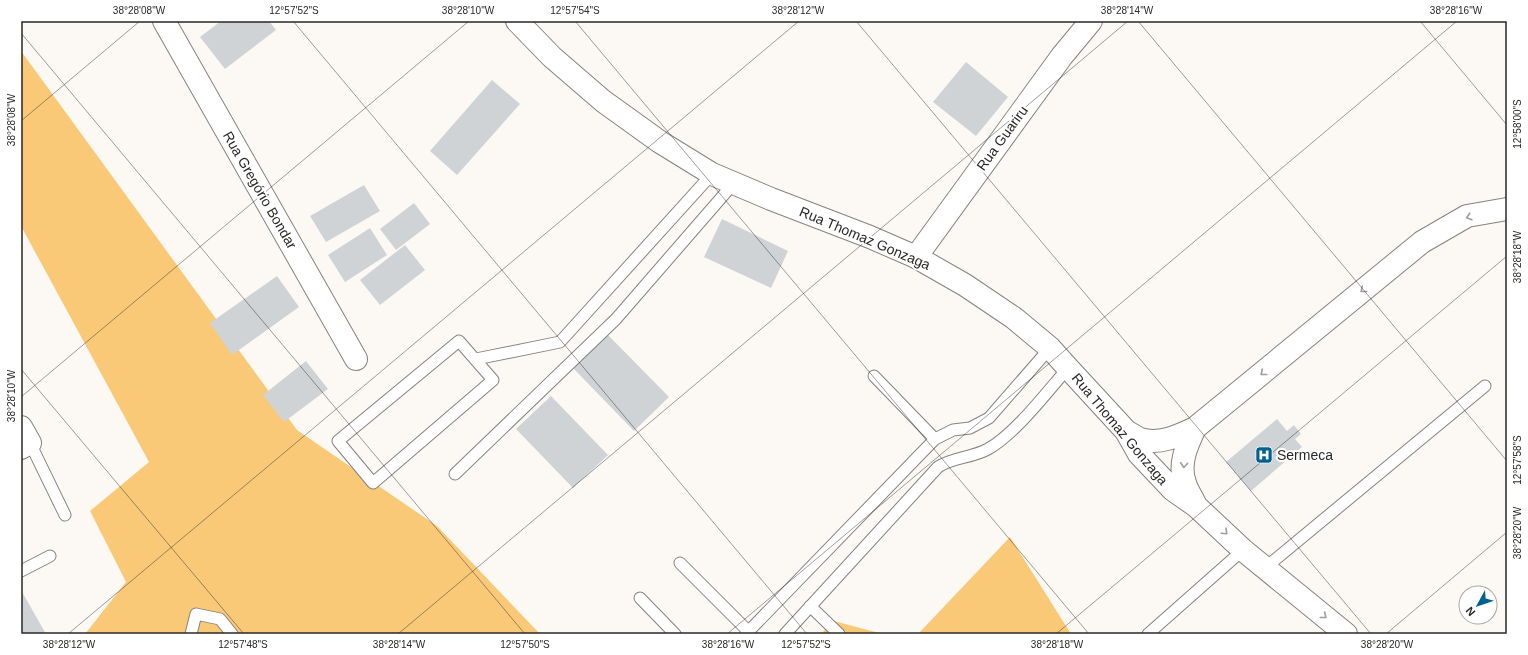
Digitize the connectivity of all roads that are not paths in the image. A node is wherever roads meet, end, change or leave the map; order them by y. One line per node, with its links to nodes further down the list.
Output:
1 (164, 21): 9 (main road, Rua Gregório Bondar)
2 (517, 21): 4 (main road, Rua Thomaz Gonzaga)
3 (1091, 21): 7 (main road, Rua Guariru)
4 (712, 174): 5 (main road, Rua Thomaz Gonzaga); 10 (lane)
5 (734, 183): 7 (main road, Rua Thomaz Gonzaga); 18 (lane)
6 (1507, 209): 14 (main road, one-way to 14)
7 (916, 257): 8 (main road, Rua Thomaz Gonzaga)
8 (1050, 348): 11 (main road, Rua Thomaz Gonzaga); 17 (lane)
9 (356, 359)
10 (476, 359): 10 (lane)
11 (1068, 368): 15 (main road, Rua Thomaz Gonzaga); 27 (lane)
12 (874, 376): 17 (lane)
13 (1485, 386): 24 (lane)
14 (1195, 428): 15 (main road); 19 (main road, one-way to 19)
15 (1126, 431): 19 (main road, Rua Thomaz Gonzaga)
16 (24, 439): 20 (lane)
17 (935, 439): 28 (lane)
18 (455, 474)
19 (1196, 506): 21 (main road, Rua Thomaz Gonzaga, one-way to 21)
20 (66, 515)
21 (1243, 550): 24 (main road, Rua Thomaz Gonzaga); 34 (lane)
22 (50, 556): 25 (lane)
23 (680, 563): 28 (lane)
24 (1265, 568): 35 (main road, Rua Thomaz Gonzaga, one-way to 35)
25 (21, 572)
26 (640, 598): 31 (lane)
27 (810, 606): 32 (lane); 33 (lane)
28 (747, 633)
29 (191, 634): 30 (lane)
30 (232, 634)
31 (675, 634)
32 (785, 634)
33 (839, 634)
34 (1148, 634)
35 (1346, 634)

